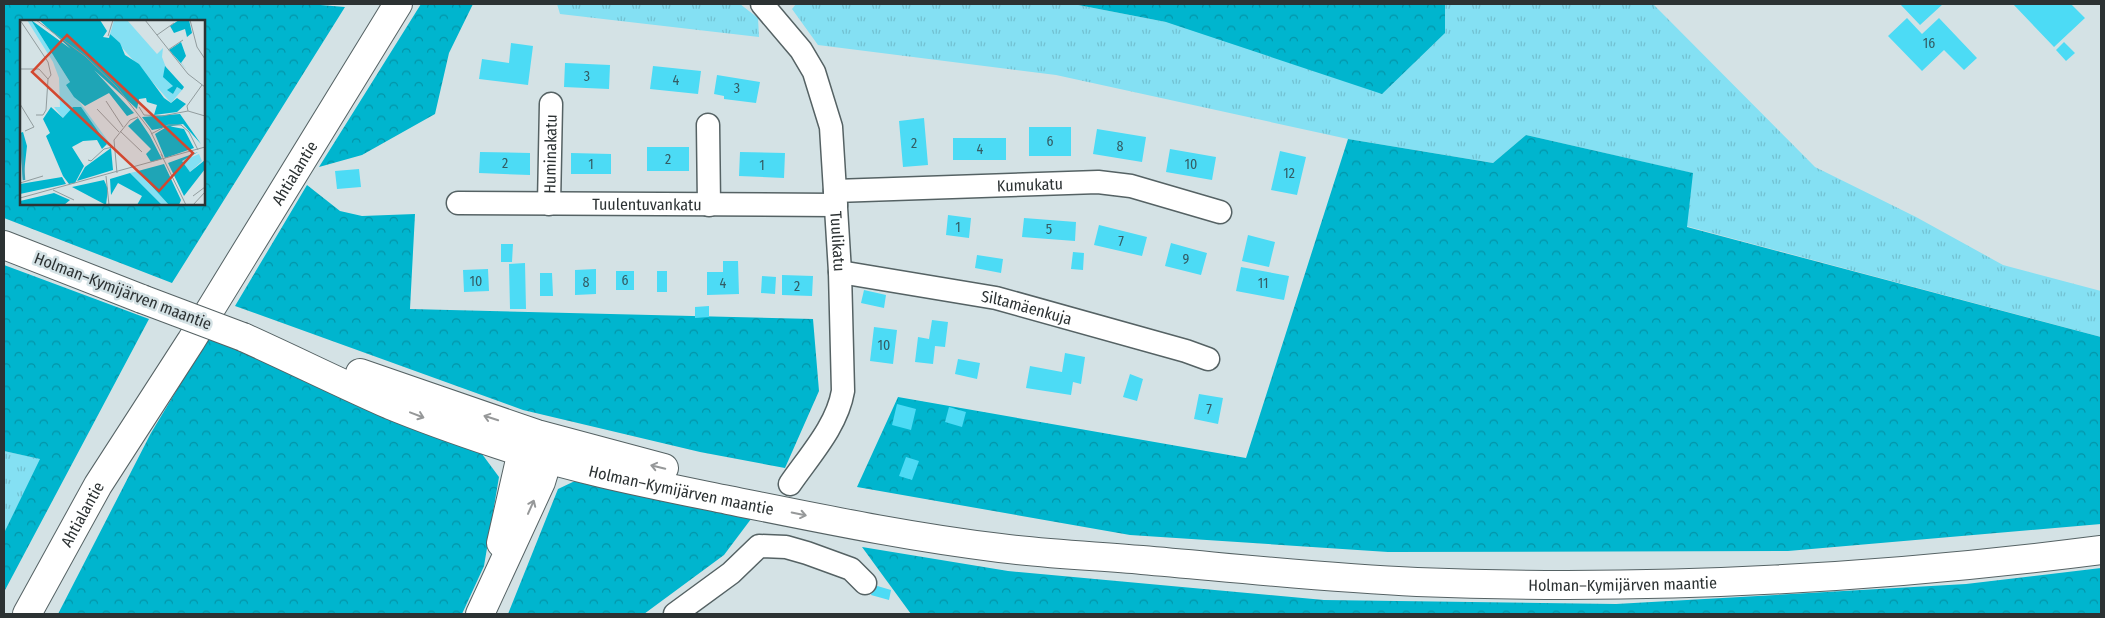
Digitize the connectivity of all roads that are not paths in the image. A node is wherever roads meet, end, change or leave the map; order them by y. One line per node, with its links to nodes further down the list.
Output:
1 (398, 4): 12 (main road, Ahtialantie)
2 (765, 5): 5 (street, Tuulikatu)
3 (551, 104): 7 (street, Huminakatu)
4 (708, 125): 8 (street)
5 (836, 198): 8 (street, Tuulentuvankatu); 9 (street, Kumukatu); 11 (street, Tuulikatu)
6 (458, 204): 7 (street, Tuulentuvankatu)
7 (549, 204): 8 (street, Tuulentuvankatu)
8 (709, 205)
9 (1220, 212)
10 (4, 245): 14 (main road, Holman–Kymijärven maantie, bridge)
11 (840, 272): 13 (street, Siltamäenkuja); 16 (street, Tuulikatu)
12 (191, 341): 20 (main road, Ahtialantie); 21 (main road, Ahtialantie)
13 (1208, 359)
14 (530, 442): 15 (main road); 18 (main road, Holman–Kymijärven maantie, one-way to 14); 22 (main road)
15 (548, 459): 18 (main road, Holman–Kymijärven maantie, one-way to 18); 22 (main road, one-way to 15)
16 (790, 484)
17 (2101, 550): 18 (main road, Holman–Kymijärven maantie)
18 (1142, 560)
19 (864, 583): 23 (street)
20 (26, 614)
21 (46, 614)
22 (479, 614)
23 (675, 614)

